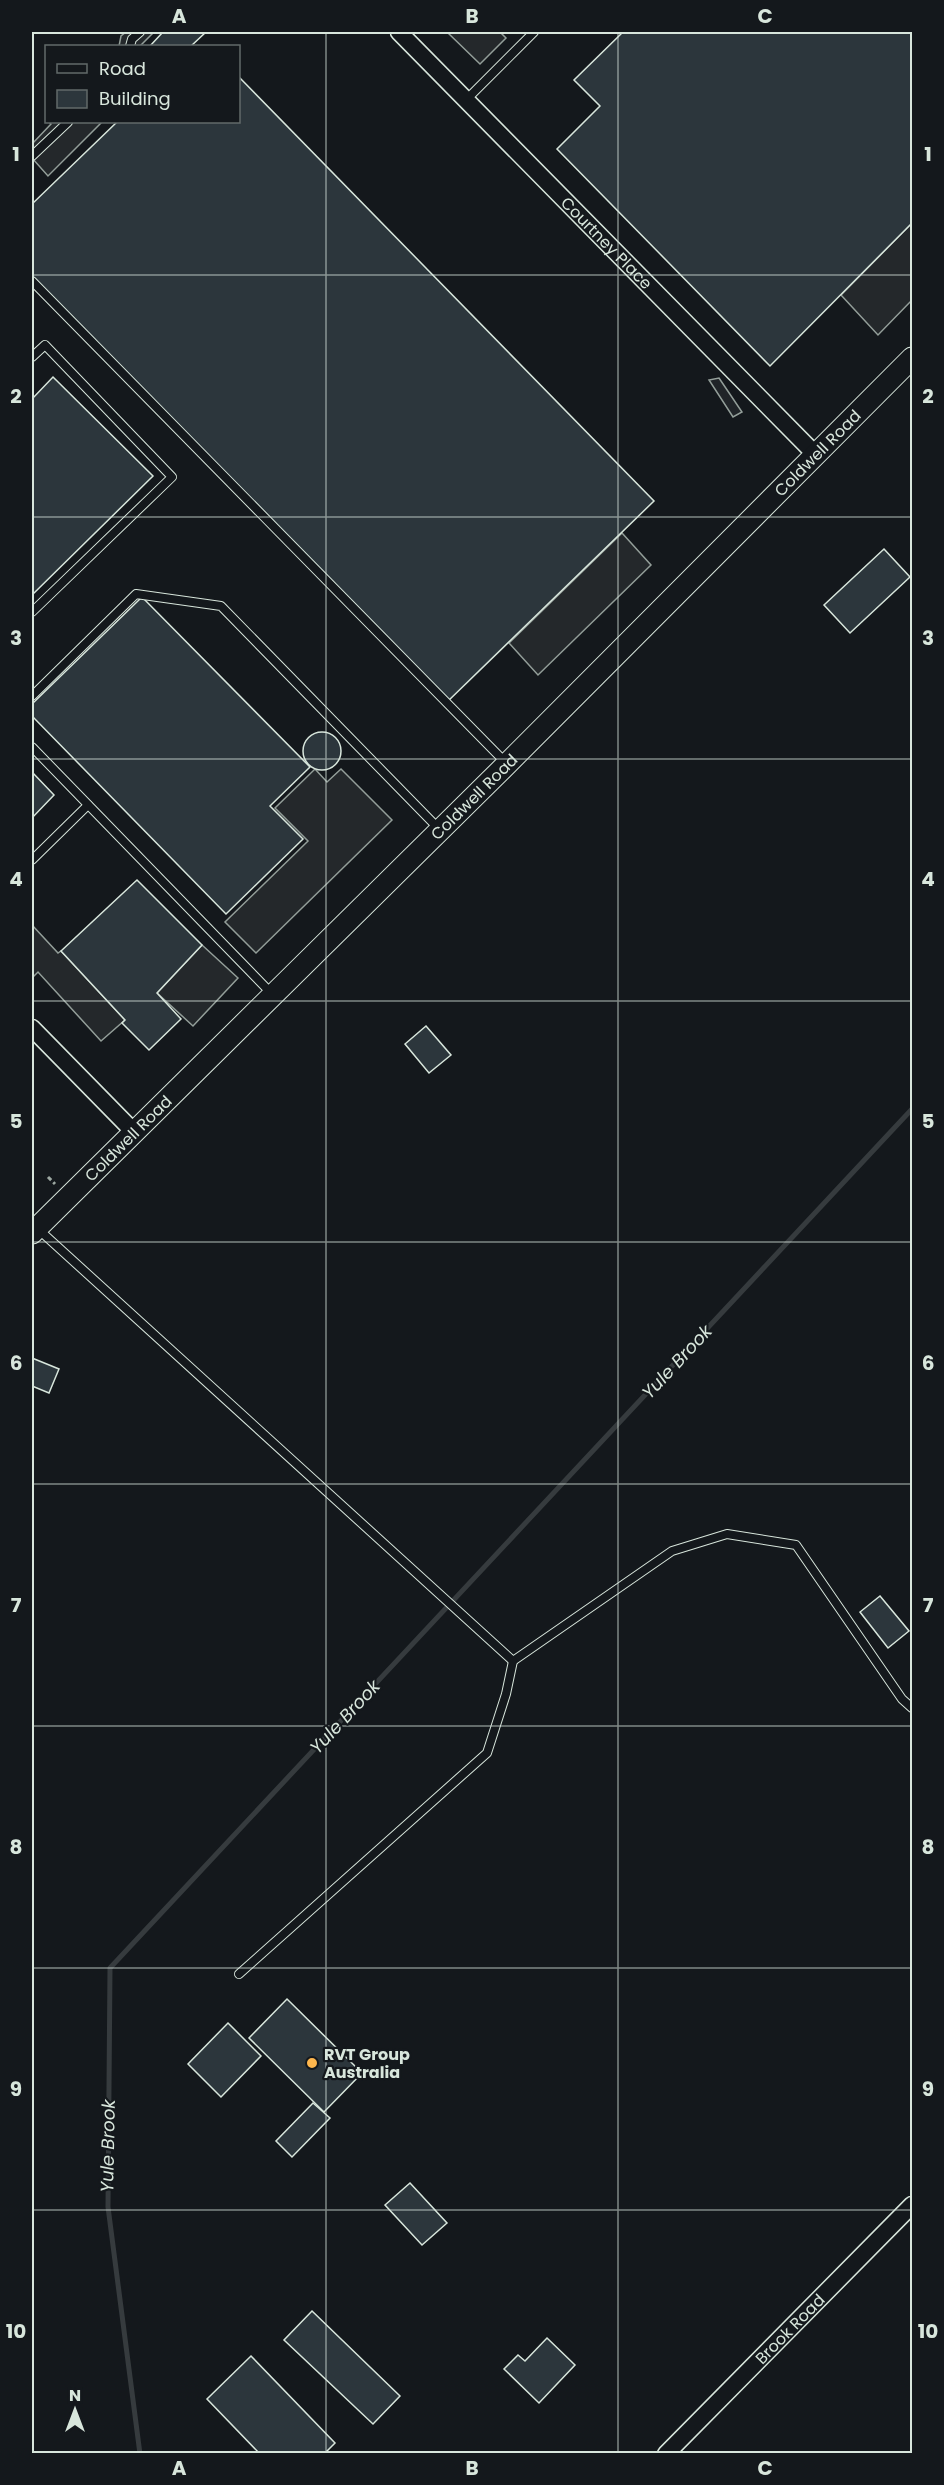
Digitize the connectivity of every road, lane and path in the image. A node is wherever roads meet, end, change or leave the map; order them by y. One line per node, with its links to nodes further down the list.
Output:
1 (140, 32): 4 (lane)
2 (399, 32): 5 (street, Courtney Place)
3 (534, 32): 5 (lane)
4 (130, 45)
5 (466, 100): 11 (street, Courtney Place)
6 (67, 123): 7 (lane)
7 (32, 156)
8 (32, 281): 15 (lane)
9 (32, 357): 12 (lane)
10 (912, 358): 11 (street, Coldwell Road)
11 (815, 454): 15 (street, Coldwell Road)
12 (32, 612)
13 (32, 696): 17 (lane)
14 (32, 747): 16 (lane)
15 (507, 764): 17 (street, Coldwell Road)
16 (88, 805): 18 (lane); 19 (lane)
17 (440, 830): 19 (street, Coldwell Road)
18 (32, 860)
19 (273, 995): 21 (street, Coldwell Road)
20 (32, 1028): 21 (street)
21 (134, 1132): 22 (street, Coldwell Road)
22 (34, 1231): 23 (lane)
23 (513, 1661): 24 (lane); 25 (lane)
24 (912, 1708)
25 (239, 1974)
26 (912, 2205): 27 (street, Brook Road)
27 (666, 2454)

